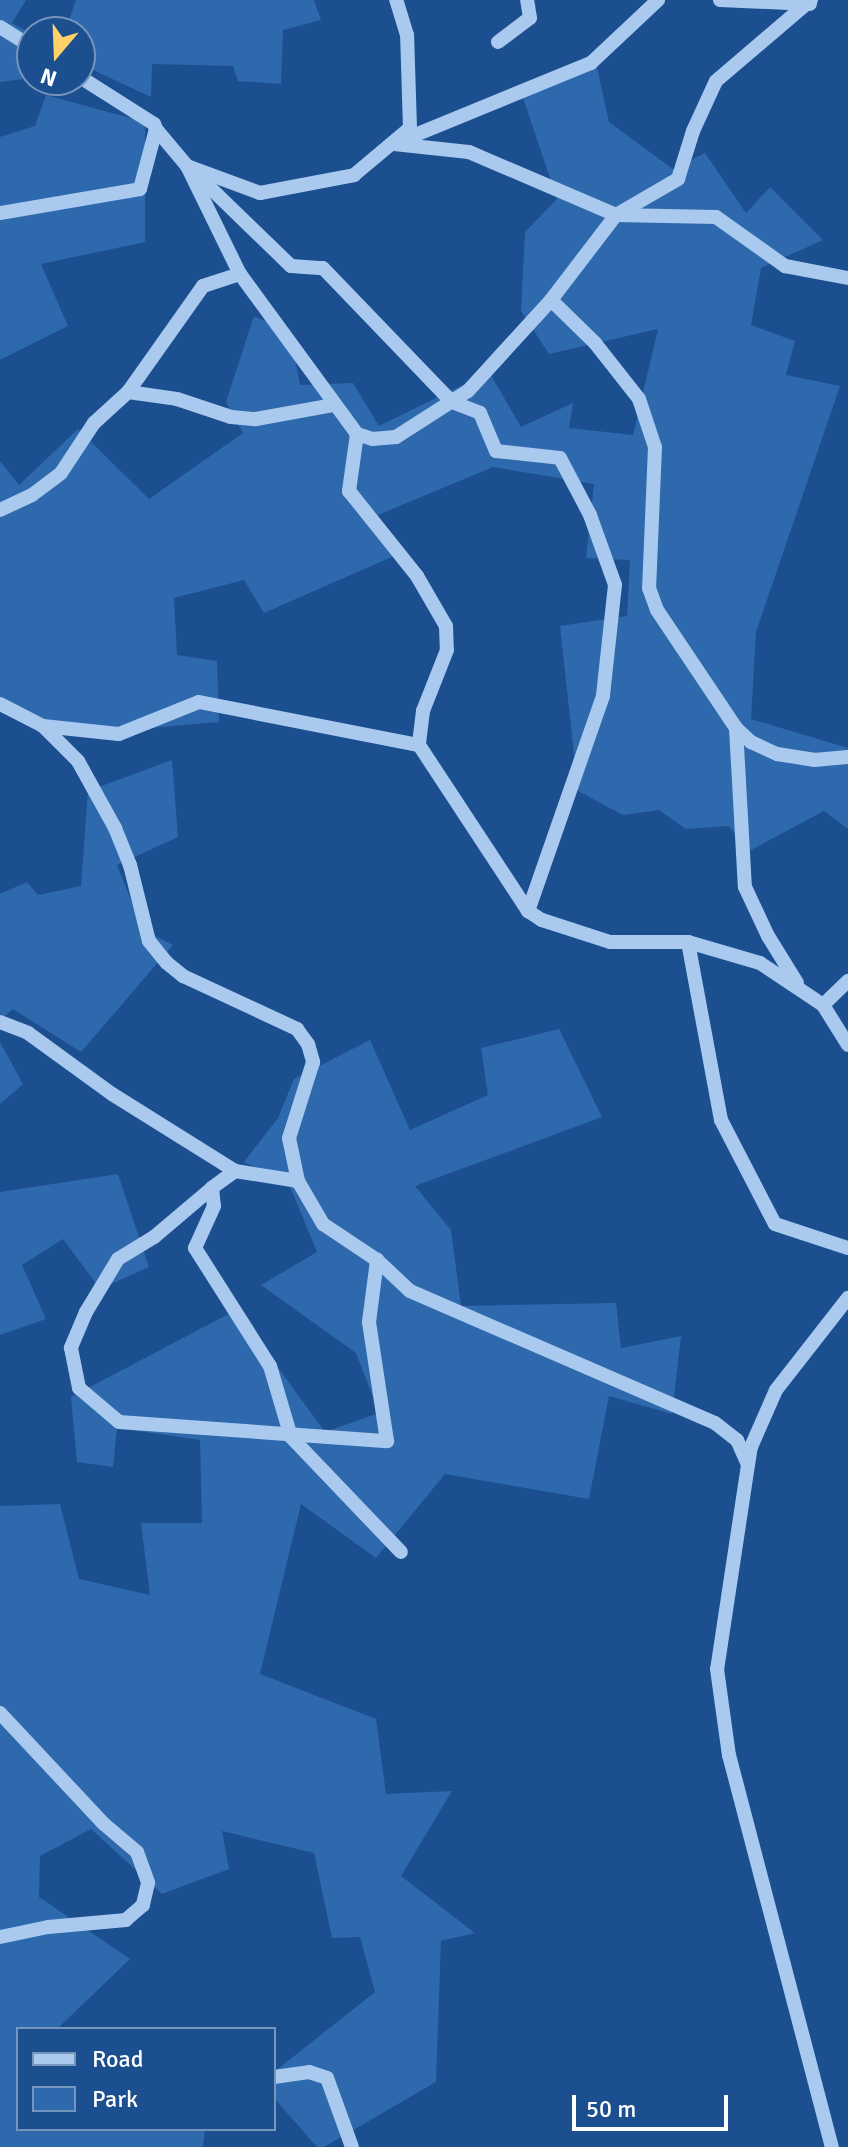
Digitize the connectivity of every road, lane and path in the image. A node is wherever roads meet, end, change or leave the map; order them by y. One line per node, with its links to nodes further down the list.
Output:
1 (396, 0): 9 (street)
2 (527, 0): 6 (street)
3 (658, 0): 9 (street)
4 (720, 0): 5 (street)
5 (810, 2): 12 (street)
6 (498, 42)
7 (96, 87): 8 (street)
8 (156, 129): 10 (street); 11 (street)
9 (394, 144): 10 (street); 12 (street)
10 (187, 166): 13 (street); 17 (street)
11 (0, 213)
12 (616, 215): 14 (street); 15 (street)
13 (240, 274): 16 (street); 18 (street)
14 (848, 278)
15 (551, 300): 17 (street); 23 (street)
16 (128, 392): 18 (street); 20 (street)
17 (452, 402): 19 (street); 26 (street)
18 (333, 405): 19 (street)
19 (357, 434): 24 (street)
20 (0, 510)
21 (0, 704): 22 (street)
22 (43, 726): 24 (street); 34 (street)
23 (736, 728): 25 (street); 29 (street)
24 (419, 745): 26 (street)
25 (848, 757)
26 (528, 911): 27 (street)
27 (688, 942): 29 (street); 36 (street)
28 (848, 981): 30 (street)
29 (799, 987): 30 (street)
30 (823, 1005): 32 (street)
31 (0, 1022): 33 (street)
32 (848, 1045)
33 (235, 1171): 34 (street); 35 (street)
34 (298, 1181): 37 (street)
35 (212, 1188): 39 (street); 39 (street)
36 (848, 1248)
37 (377, 1260): 39 (street); 40 (street)
38 (848, 1298): 40 (street)
39 (291, 1437): 41 (street)
40 (748, 1465): 46 (street)
41 (401, 1552)
42 (0, 1713): 43 (street)
43 (0, 1937)
44 (276, 2077): 45 (street)
45 (352, 2147)
46 (832, 2147)

